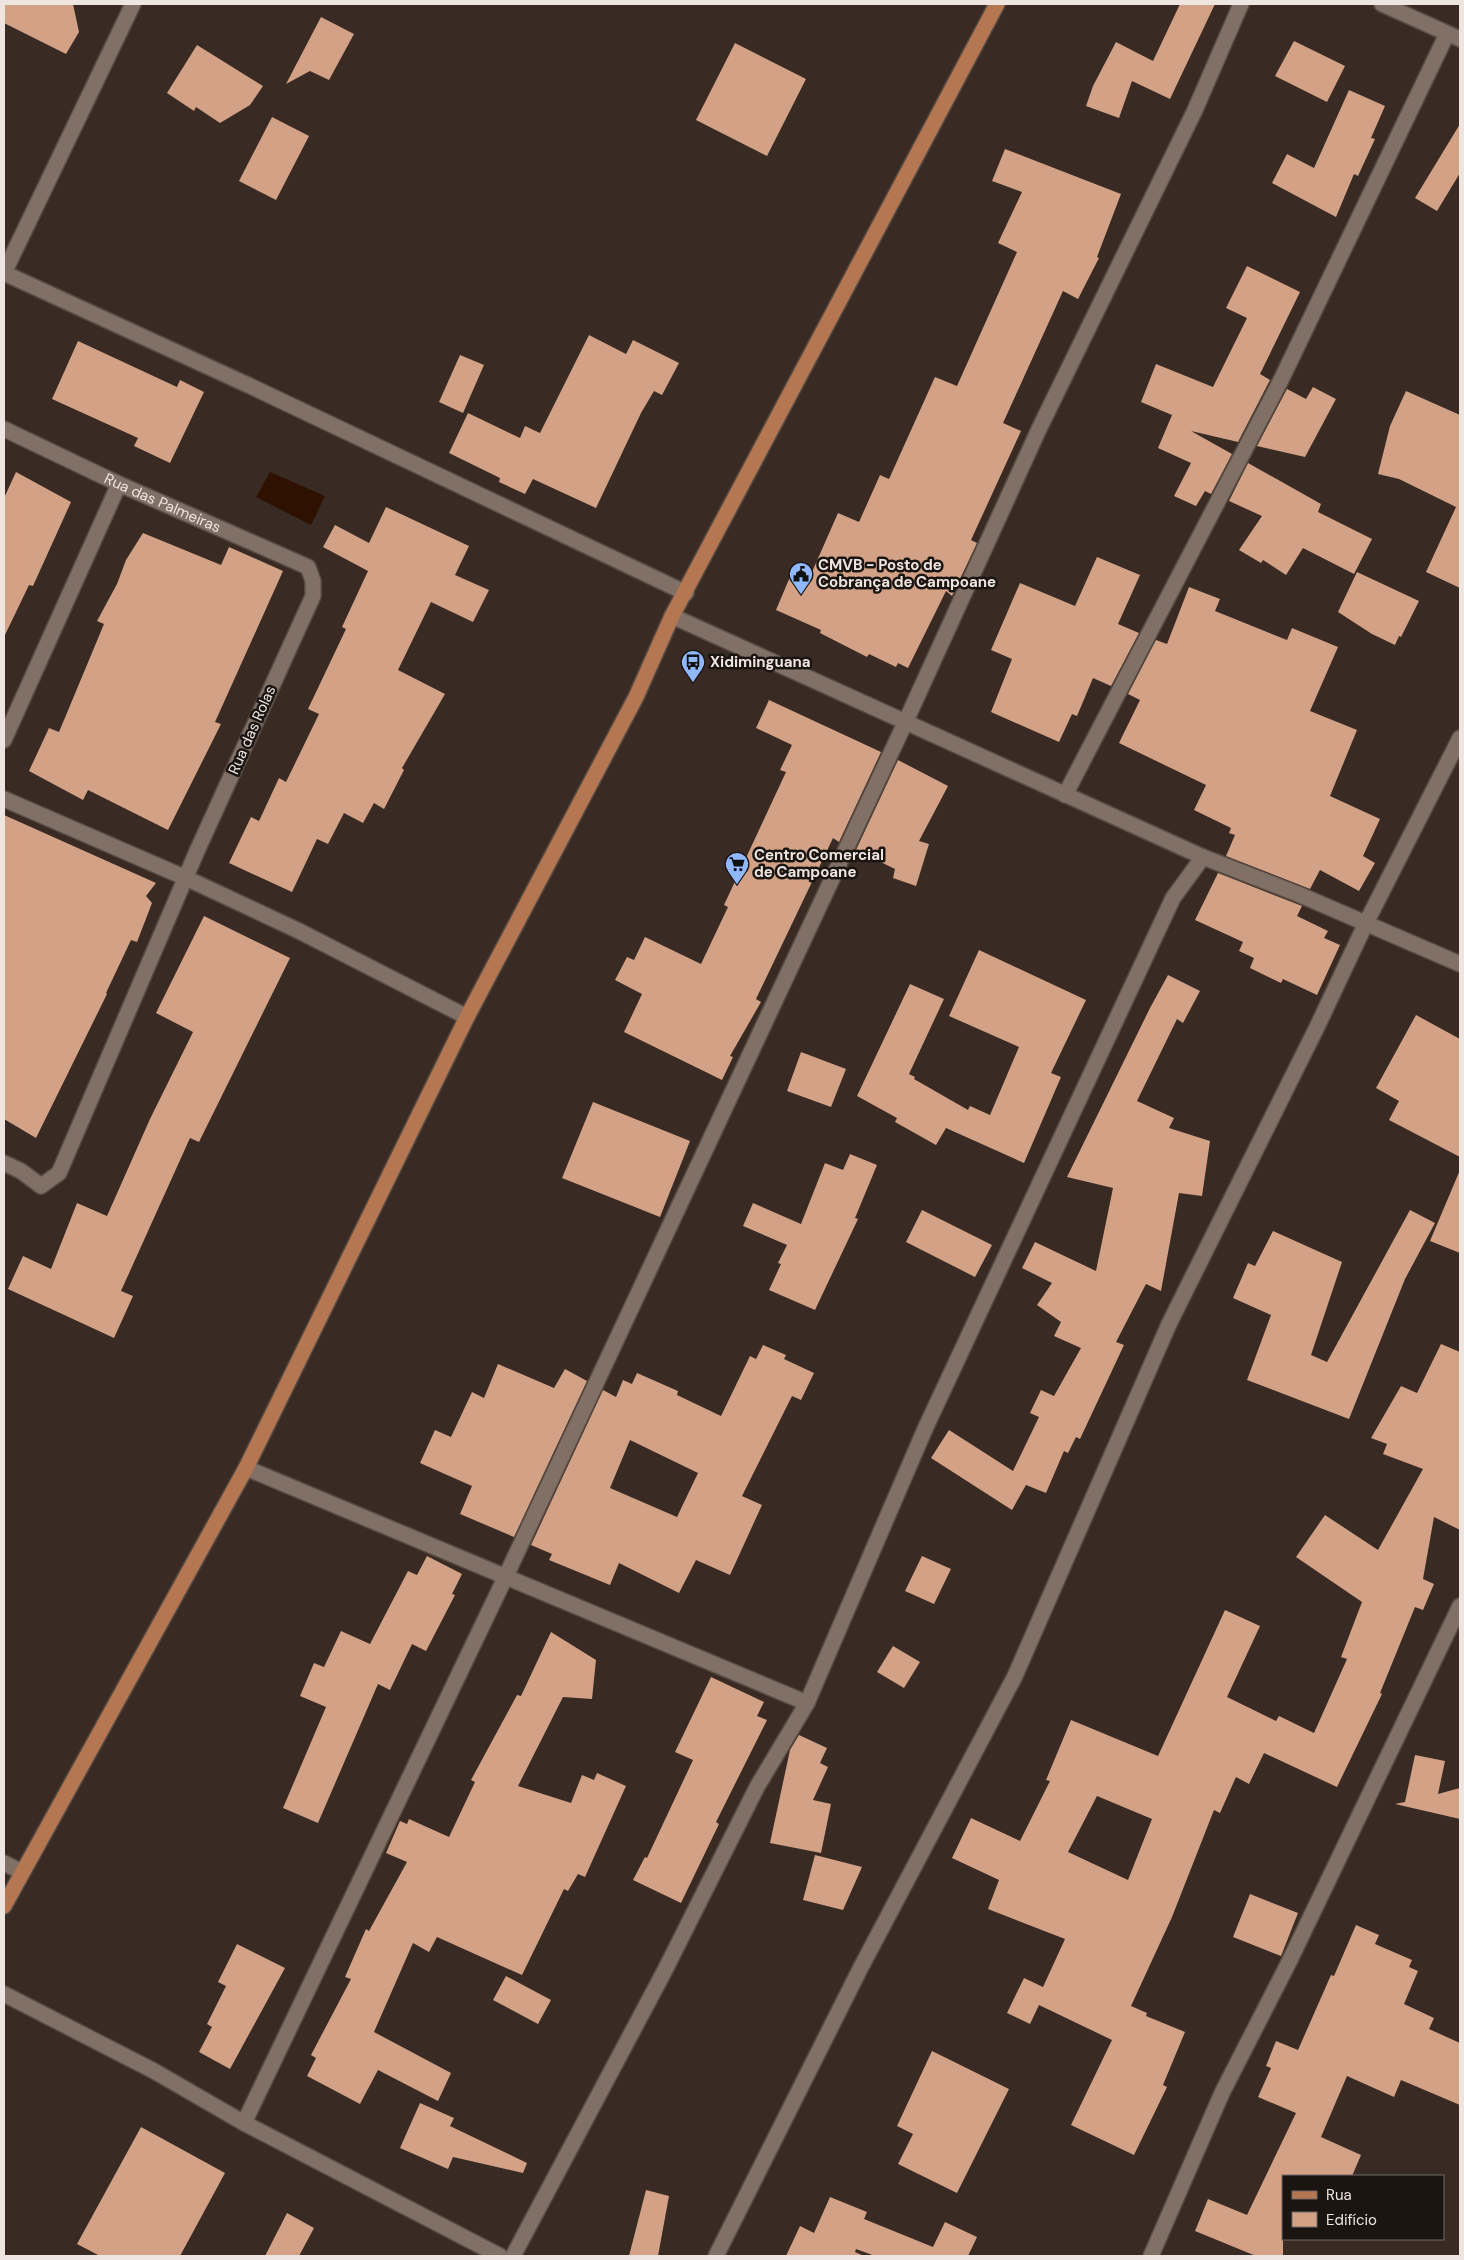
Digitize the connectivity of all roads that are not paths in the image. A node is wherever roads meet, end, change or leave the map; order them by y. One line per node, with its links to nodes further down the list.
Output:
1 (133, 4): 9 (street)
2 (997, 4): 9 (main road)
3 (1241, 4): 11 (street)
4 (1382, 4): 5 (street)
5 (1454, 36): 14 (street)
6 (4, 429): 7 (street, Rua das Palmeiras)
7 (119, 484): 8 (street, Rua das Palmeiras); 13 (street)
8 (313, 581): 17 (street, Rua das Rolas)
9 (686, 593): 10 (main road)
10 (672, 616): 11 (street); 20 (main road)
11 (905, 723): 14 (street); 23 (street)
12 (1460, 738): 18 (street)
13 (4, 740)
14 (1065, 794): 16 (street)
15 (4, 799): 17 (street)
16 (1203, 857): 18 (street); 25 (street)
17 (186, 878): 20 (street); 21 (street, Rua das Rolas)
18 (1366, 923): 19 (street); 33 (street)
19 (1460, 964)
20 (467, 1017): 22 (main road)
21 (4, 1163)
22 (246, 1468): 23 (street); 27 (main road)
23 (505, 1578): 25 (street); 30 (street)
24 (1460, 1606): 34 (street)
25 (807, 1703): 32 (street)
26 (4, 1862): 27 (street)
27 (22, 1872): 28 (main road)
28 (4, 1906)
29 (4, 1994): 30 (street)
30 (244, 2123): 31 (street)
31 (500, 2256)
32 (513, 2256)
33 (716, 2256)
34 (1151, 2256)

